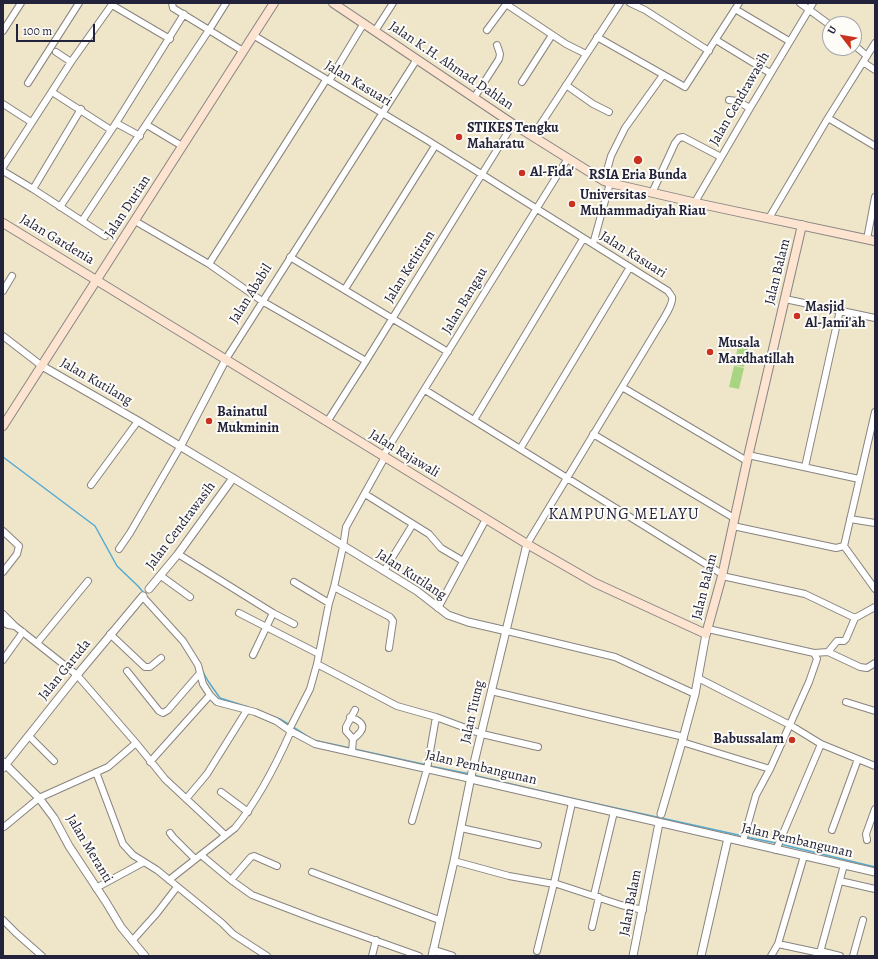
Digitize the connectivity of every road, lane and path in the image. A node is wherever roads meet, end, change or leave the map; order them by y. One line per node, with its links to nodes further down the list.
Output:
1 (21, 3): 22 (street)
2 (79, 3): 32 (street)
3 (172, 3): 17 (street)
4 (226, 3): 20 (street)
5 (274, 3): 25 (main road, Jalan Durian)
6 (333, 3): 19 (main road, Jalan K.H. Ahmad Dahlan)
7 (393, 3): 23 (street)
8 (620, 3): 26 (street)
9 (630, 3): 34 (street)
10 (739, 3): 15 (street)
11 (800, 3): 16 (street)
12 (813, 3): 16 (street, Jalan Cendrawasih)
13 (113, 4): 27 (street); 39 (street)
14 (507, 4): 21 (street); 24 (street)
15 (735, 9): 28 (street); 29 (street)
16 (809, 9): 18 (street); 29 (street, Jalan Cendrawasih)
17 (184, 14): 20 (street); 27 (street)
18 (822, 19)
19 (364, 23): 23 (main road, Jalan K.H. Ahmad Dahlan); 44 (street)
20 (209, 30): 33 (street); 60 (street)
21 (487, 30)
22 (3, 31)
23 (375, 31): 38 (main road, Jalan K.H. Ahmad Dahlan)
24 (552, 35): 36 (street); 45 (street)
25 (253, 36): 33 (main road, Jalan Durian); 44 (street, Jalan Kasuari)
26 (596, 37): 36 (street); 43 (street)
27 (170, 39): 58 (street)
28 (716, 40): 34 (street); 42 (street)
29 (789, 41): 42 (street, Jalan Cendrawasih)
30 (875, 43): 37 (street)
31 (497, 45): 49 (street)
32 (53, 51): 39 (street); 46 (street)
33 (243, 51): 65 (main road, Jalan Durian)
34 (709, 51): 43 (street)
35 (862, 52): 37 (street)
36 (586, 54): 47 (street)
37 (867, 56): 40 (street)
38 (417, 60): 49 (main road, Jalan K.H. Ahmad Dahlan); 55 (street, Jalan Ababil)
39 (71, 62): 48 (street)
40 (863, 62): 41 (street); 56 (street)
41 (875, 70)
42 (770, 73): 52 (street, Jalan Cendrawasih)
43 (663, 75): 72 (street)
44 (328, 81): 55 (street, Jalan Kasuari); 89 (street)
45 (522, 82)
46 (28, 84)
47 (566, 85): 54 (street); 63 (street)
48 (52, 92): 53 (street); 57 (street)
49 (474, 98): 59 (main road, Jalan K.H. Ahmad Dahlan)
50 (730, 100): 52 (street)
51 (3, 104): 57 (street)
52 (750, 108): 67 (street, Jalan Cendrawasih)
53 (81, 109): 61 (street); 73 (street)
54 (609, 112)
55 (383, 113): 66 (street, Jalan Kasuari); 88 (street, Jalan Ababil)
56 (828, 118): 64 (street); 79 (street)
57 (31, 122): 69 (street)
58 (116, 123): 61 (street); 62 (street)
59 (513, 124): 63 (main road, Jalan K.H. Ahmad Dahlan); 71 (street, Jalan Ketitiran)
60 (147, 125): 62 (street); 65 (street)
61 (111, 130): 77 (street)
62 (140, 136): 80 (street)
63 (533, 136): 68 (main road, Jalan K.H. Ahmad Dahlan)
64 (874, 145)
65 (182, 146): 81 (main road, Jalan Durian)
66 (435, 146): 71 (street, Jalan Kasuari); 93 (street)
67 (721, 157): 74 (street); 76 (street, Jalan Cendrawasih)
68 (568, 158): 72 (main road, Jalan K.H. Ahmad Dahlan); 78 (street, Jalan Bangau)
69 (3, 166)
70 (3, 171): 73 (street)
71 (481, 174): 78 (street, Jalan Kasuari); 98 (street, Jalan Ketitiran)
72 (607, 182): 74 (main road, Jalan K.H. Ahmad Dahlan); 87 (street)
73 (33, 189): 77 (street)
74 (652, 193): 76 (main road, Jalan K.H. Ahmad Dahlan)
75 (875, 197): 86 (street)
76 (695, 202): 79 (main road, Jalan K.H. Ahmad Dahlan)
77 (60, 207): 80 (street)
78 (537, 208): 85 (street, Jalan Kasuari); 101 (street, Jalan Bangau)
79 (769, 218): 83 (main road, Jalan K.H. Ahmad Dahlan)
80 (82, 221): 84 (street)
81 (134, 222): 89 (street); 92 (main road, Jalan Durian)
82 (3, 223): 92 (main road, Jalan Gardenia)
83 (802, 225): 86 (main road, Jalan K.H. Ahmad Dahlan); 95 (main road, Jalan Balam)
84 (105, 236)
85 (583, 239): 87 (street, Jalan Kasuari); 108 (street)
86 (871, 240)
87 (593, 244): 90 (street, Jalan Kasuari)
88 (290, 257): 93 (street); 96 (street, Jalan Ababil)
89 (208, 264): 96 (street)
90 (630, 267): 105 (street, Jalan Kasuari); 114 (street)
91 (12, 276): 94 (street)
92 (97, 280): 102 (main road, Jalan Rajawali); 104 (main road, Jalan Durian)
93 (345, 289): 98 (street)
94 (3, 291)
95 (784, 299): 97 (street); 116 (main road, Jalan Balam)
96 (262, 301): 102 (street, Jalan Ababil); 103 (street)
97 (840, 310): 99 (street); 117 (street)
98 (392, 318): 101 (street); 103 (street, Jalan Ketitiran)
99 (875, 318)
100 (3, 336): 104 (street)
101 (448, 352): 106 (street, Jalan Bangau)
102 (226, 359): 110 (main road, Jalan Rajawali); 113 (street, Jalan Ababil)
103 (366, 361): 110 (street, Jalan Ketitiran)
104 (42, 366): 109 (street, Jalan Kutilang); 111 (main road, Jalan Durian)
105 (622, 387): 112 (street, Jalan Kasuari); 116 (street)
106 (425, 390): 108 (street); 115 (street, Jalan Bangau)
107 (875, 412): 120 (street)
108 (474, 420): 114 (street)
109 (138, 421): 113 (street, Jalan Kutilang); 121 (street, Jalan Kutilang)
110 (327, 422): 115 (main road, Jalan Rajawali)
111 (3, 426)
112 (593, 434): 119 (street, Jalan Kasuari); 125 (street)
113 (180, 447): 118 (street, Jalan Kutilang); 132 (street, Jalan Ababil)
114 (520, 449): 119 (street)
115 (384, 457): 122 (street, Jalan Bangau); 123 (main road, Jalan Rajawali)
116 (747, 458): 117 (street); 125 (main road, Jalan Balam)
117 (805, 467): 120 (street)
118 (233, 478): 131 (street, Jalan Kutilang); 133 (street, Jalan Cendrawasih)
119 (567, 478): 129 (street, Jalan Kasuari); 137 (street)
120 (859, 479): 124 (street)
121 (91, 485)
122 (365, 494): 127 (street); 131 (street, Jalan Bangau)
123 (486, 519): 129 (main road, Jalan Rajawali); 134 (street)
124 (850, 519): 126 (street); 130 (street)
125 (734, 522): 130 (street); 137 (main road, Jalan Balam)
126 (875, 523)
127 (413, 524): 134 (street); 135 (street)
128 (3, 531): 136 (street)
129 (527, 544): 157 (street, Jalan Tiung); 159 (main road, Jalan Rajawali)
130 (844, 546): 143 (street)
131 (343, 547): 135 (street, Jalan Kutilang); 141 (street, Jalan Bangau)
132 (119, 549)
133 (178, 554): 138 (street, Jalan Cendrawasih); 150 (street)
134 (463, 561): 148 (street)
135 (384, 571): 148 (street, Jalan Kutilang)
136 (3, 572)
137 (722, 575): 152 (street); 159 (main road, Jalan Balam)
138 (161, 576): 142 (street, Jalan Cendrawasih); 145 (street)
139 (88, 581): 161 (street)
140 (294, 582): 146 (street)
141 (334, 587): 146 (street, Jalan Bangau); 162 (street)
142 (149, 589): 144 (street, Jalan Garuda)
143 (875, 589)
144 (143, 596): 160 (street, Jalan Garuda); 173 (street)
145 (190, 597)
146 (329, 603): 165 (street, Jalan Bangau)
147 (875, 607): 152 (street)
148 (438, 608): 157 (street, Jalan Kutilang)
149 (239, 613): 155 (street)
150 (273, 613): 154 (street); 155 (street)
151 (3, 614): 153 (street)
152 (855, 618): 163 (street)
153 (10, 624): 156 (street); 158 (street)
154 (294, 624)
155 (266, 627): 165 (street); 166 (street)
156 (3, 631)
157 (507, 631): 175 (street, Jalan Tiung); 176 (street, Jalan Kutilang)
158 (23, 632): 161 (street); 168 (street)
159 (707, 632): 164 (street); 174 (street, Jalan Balam)
160 (110, 634): 167 (street); 172 (street, Jalan Garuda)
161 (37, 643): 172 (street)
162 (389, 648)
163 (828, 652): 164 (street); 169 (street)
164 (814, 653): 184 (street)
165 (319, 654): 170 (street, Jalan Bangau)
166 (253, 655)
167 (161, 658)
168 (3, 660)
169 (875, 663)
170 (317, 664): 183 (street); 185 (street, Jalan Bangau)
171 (127, 671): 173 (street)
172 (77, 674): 187 (street, Jalan Garuda); 189 (street)
173 (200, 674): 177 (street)
174 (698, 678): 176 (street, Jalan Balam); 184 (street)
175 (491, 691): 186 (street, Jalan Tiung); 188 (street)
176 (695, 694): 188 (street, Jalan Balam)
177 (210, 695): 179 (street, Jalan Pembangunan); 195 (street)
178 (846, 702): 181 (street)
179 (246, 710): 185 (street, Jalan Pembangunan); 204 (street)
180 (355, 710): 182 (street)
181 (875, 711)
182 (350, 717): 191 (street); 191 (street)
183 (436, 717): 186 (street); 197 (street, Jalan Pembangunan)
184 (790, 725): 190 (street); 199 (street)
185 (290, 730): 191 (street, Jalan Pembangunan); 207 (street, Jalan Bangau)
186 (482, 734): 192 (street); 201 (street, Jalan Tiung)
187 (29, 736): 194 (street); 196 (street, Jalan Garuda)
188 (683, 740): 199 (street); 209 (street, Jalan Balam)
189 (136, 743): 195 (street); 200 (street)
190 (821, 744): 193 (street); 220 (street)
191 (353, 746): 197 (street, Jalan Pembangunan)
192 (538, 747)
193 (858, 759): 198 (street); 213 (street)
194 (54, 761)
195 (150, 762): 204 (street)
196 (4, 765): 203 (street, Jalan Meranti)
197 (428, 765): 201 (street, Jalan Pembangunan); 210 (street)
198 (875, 766)
199 (770, 769): 218 (street)
200 (96, 772): 203 (street); 224 (street)
201 (471, 778): 205 (street, Jalan Pembangunan); 212 (street, Jalan Tiung)
202 (221, 792): 207 (street)
203 (39, 798): 211 (street); 234 (street, Jalan Meranti)
204 (186, 799): 215 (street)
205 (572, 803): 208 (street, Jalan Pembangunan); 232 (street)
206 (875, 809): 217 (street)
207 (248, 812): 215 (street, Jalan Bangau)
208 (614, 812): 209 (street, Jalan Pembangunan); 236 (street)
209 (660, 820): 216 (street, Jalan Pembangunan); 237 (street, Jalan Balam)
210 (412, 821)
211 (4, 827)
212 (461, 828): 219 (street); 223 (street, Jalan Tiung)
213 (832, 830)
214 (170, 833): 222 (street)
215 (225, 834): 222 (street, Jalan Bangau)
216 (728, 838): 218 (street, Jalan Pembangunan); 256 (street)
217 (867, 840)
218 (743, 841): 220 (street, Jalan Pembangunan)
219 (538, 846)
220 (776, 849): 221 (street, Jalan Pembangunan)
221 (804, 856): 225 (street, Jalan Pembangunan); 244 (street)
222 (198, 857): 229 (street, Jalan Bangau); 230 (street)
223 (454, 861): 232 (street); 239 (street, Jalan Tiung)
224 (144, 862): 229 (street); 234 (street)
225 (844, 865): 228 (street, Jalan Pembangunan); 231 (street)
226 (277, 866): 230 (street)
227 (312, 872): 239 (street)
228 (875, 872)
229 (169, 880): 233 (street)
230 (231, 880): 242 (street)
231 (840, 881): 235 (street); 248 (street)
232 (554, 884): 236 (street); 245 (street)
233 (177, 887): 243 (street); 246 (street)
234 (96, 888): 243 (street, Jalan Meranti)
235 (875, 889)
236 (596, 896): 237 (street); 241 (street)
237 (643, 910): 255 (street, Jalan Balam)
238 (3, 920): 249 (street)
239 (439, 920): 247 (street, Jalan Tiung)
240 (863, 920): 259 (street)
241 (592, 927)
242 (376, 940): 252 (street); 253 (street)
243 (132, 942): 250 (street, Jalan Meranti)
244 (778, 944): 248 (street); 257 (street)
245 (537, 951)
246 (257, 953): 251 (street)
247 (432, 953): 254 (street)
248 (819, 953): 258 (street)
249 (42, 956)
250 (145, 956)
251 (267, 956)
252 (372, 956)
253 (419, 956)
254 (452, 956)
255 (633, 956)
256 (701, 956)
257 (771, 956)
258 (840, 956)
259 (853, 956)

